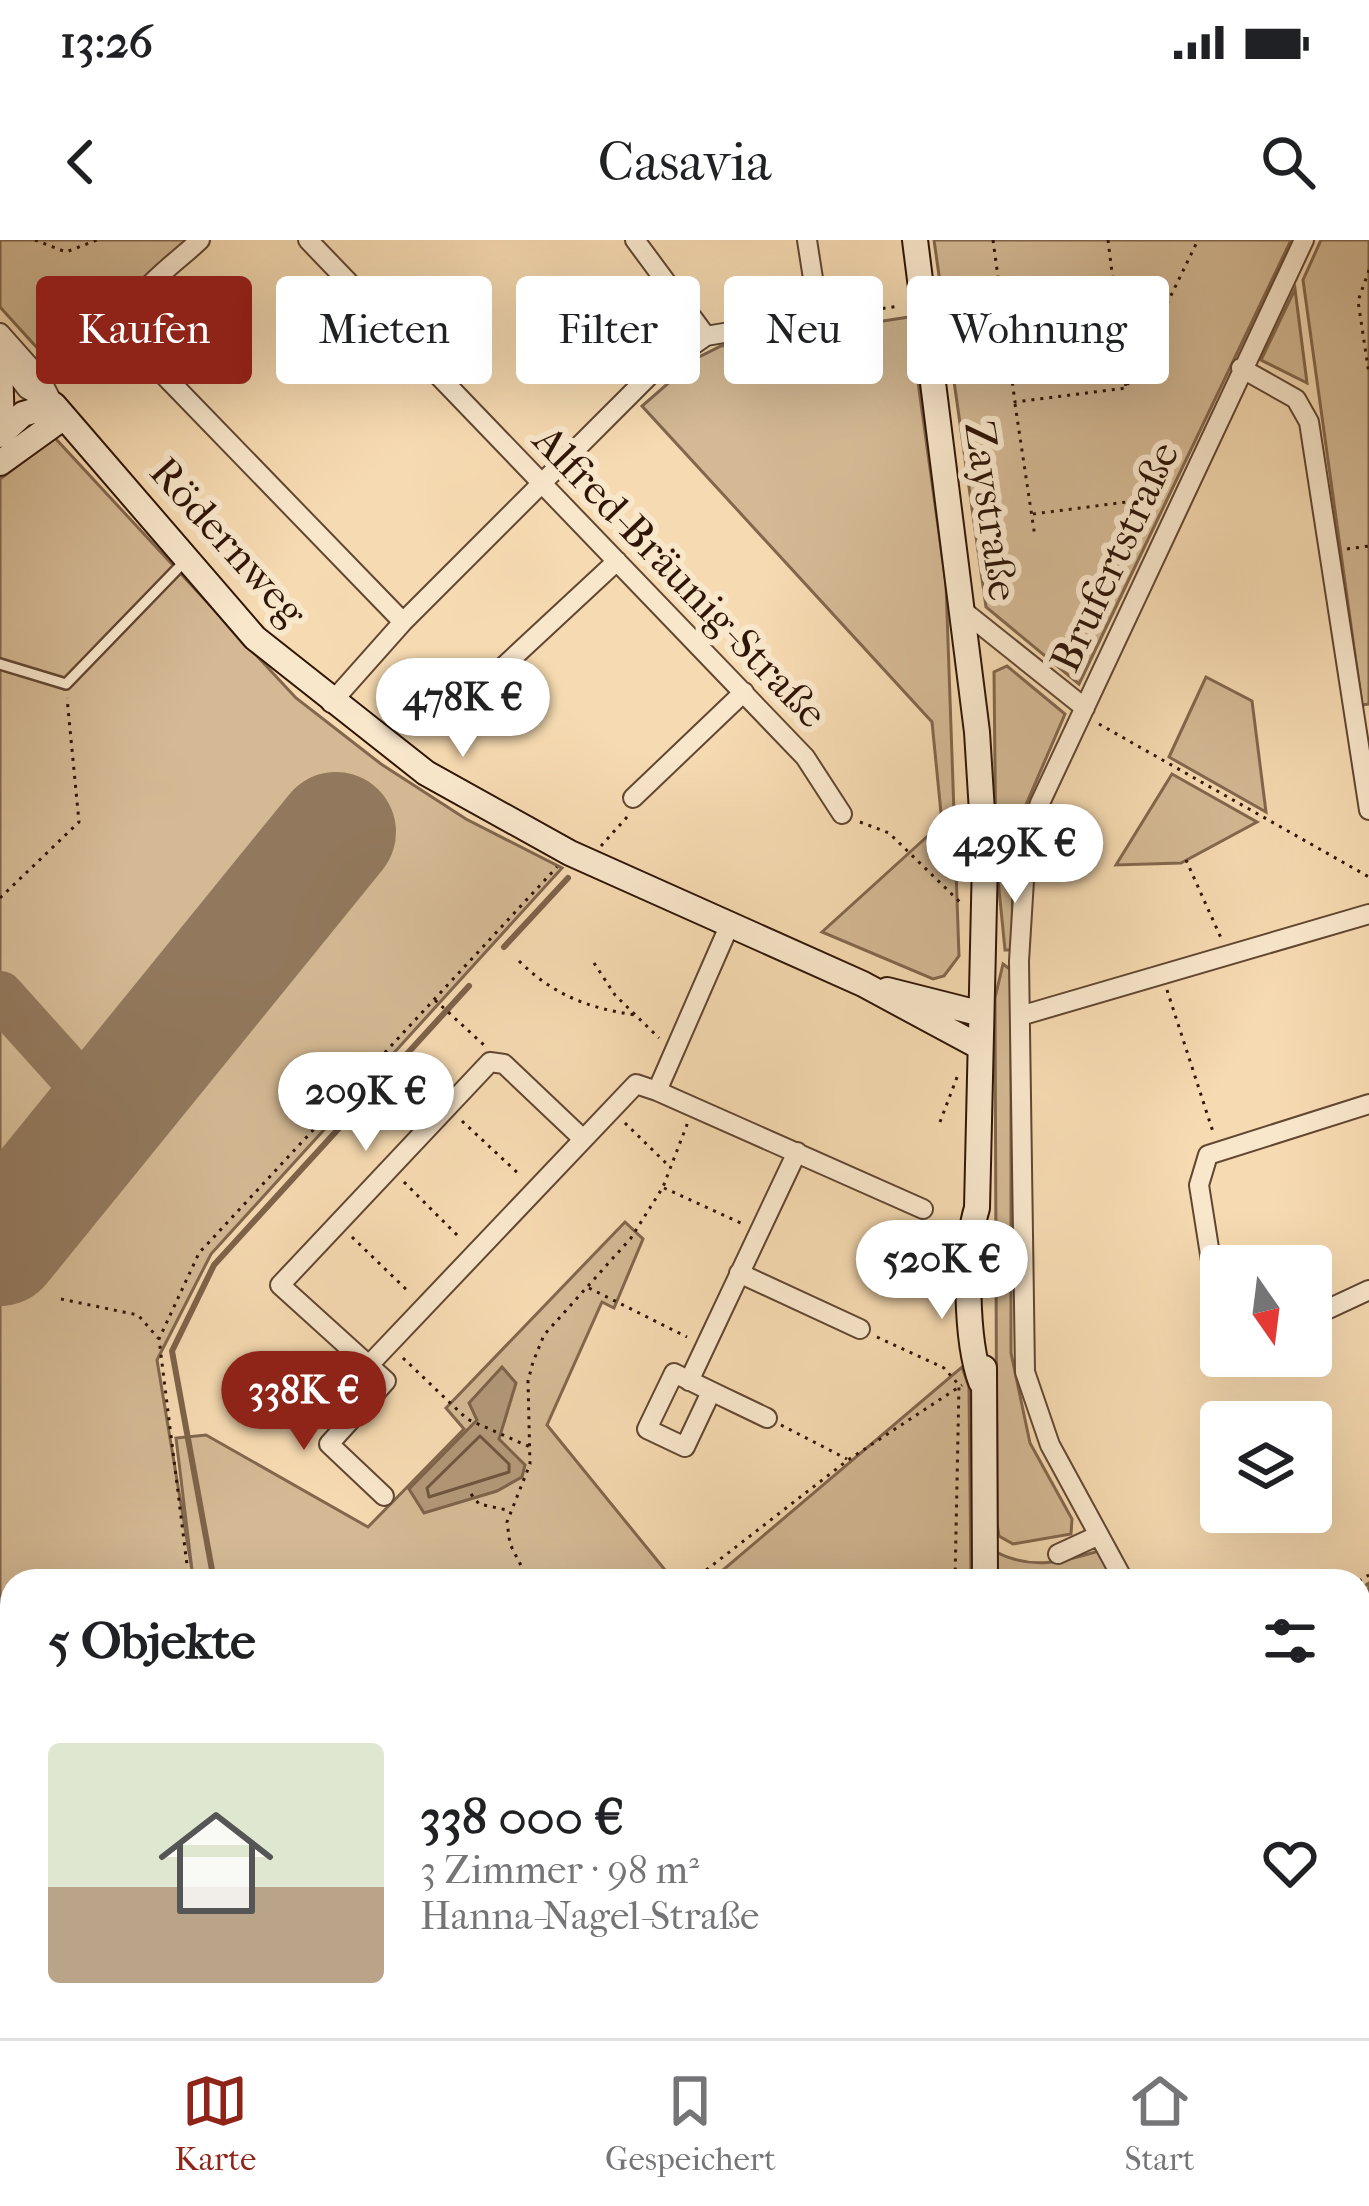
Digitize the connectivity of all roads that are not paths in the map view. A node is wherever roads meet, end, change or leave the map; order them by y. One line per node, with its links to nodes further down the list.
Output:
1 (200, 240): 18 (street)
2 (308, 240): 14 (street, Alfred-Bräunig-Straße)
3 (635, 240): 8 (street)
4 (807, 240): 8 (street)
5 (915, 240): 17 (street, Zaystraße)
6 (1304, 240): 10 (street, Brufertstraße)
7 (0, 333): 11 (street, Rödernweg)
8 (706, 336): 14 (street)
9 (0, 357): 11 (street, Rödernweg); 12 (street)
10 (1241, 368): 23 (street, Brufertstraße); 26 (street)
11 (59, 411): 12 (street); 13 (street); 15 (street, Rödernweg)
12 (1, 434)
13 (0, 463)
14 (542, 487): 16 (street, Alfred-Bräunig-Straße); 18 (street)
15 (186, 560): 19 (lane); 22 (street, Rödernweg)
16 (617, 561): 20 (street, Alfred-Bräunig-Straße); 21 (street)
17 (966, 613): 23 (street, Brufertstraße); 24 (street, Zaystraße)
18 (403, 622): 22 (street)
19 (0, 664)
20 (744, 692): 25 (street); 27 (street, Alfred-Bräunig-Straße)
21 (484, 696)
22 (331, 703): 29 (street, Rödernweg)
23 (1083, 712): 32 (street, Brufertstraße)
24 (977, 794): 31 (street, Zaystraße); 31 (street, Zaystraße)
25 (633, 798)
26 (1369, 810)
27 (842, 814)
28 (1369, 914): 32 (street)
29 (730, 924): 30 (street, Rödernweg); 34 (street)
30 (863, 985): 31 (street, Rödernweg); 33 (street, Rödernweg)
31 (978, 1013): 33 (street, Zaystraße)
32 (1020, 1016): 49 (street, Brufertstraße)
33 (978, 1046): 51 (street, Zaystraße)
34 (657, 1091): 36 (street); 37 (street)
35 (1369, 1104): 39 (street)
36 (583, 1139): 44 (street); 44 (street)
37 (796, 1151): 38 (street); 40 (street)
38 (923, 1208)
39 (1208, 1245)
40 (740, 1273): 43 (street); 45 (street)
41 (1369, 1290): 42 (street)
42 (1332, 1307)
43 (860, 1329)
44 (369, 1365): 48 (street)
45 (688, 1381): 46 (street); 46 (street)
46 (711, 1391): 47 (street)
47 (766, 1418)
48 (384, 1496)
49 (1097, 1536): 50 (street); 52 (street, Brufertstraße)
50 (1058, 1554)
51 (984, 1569)
52 (1117, 1569)

